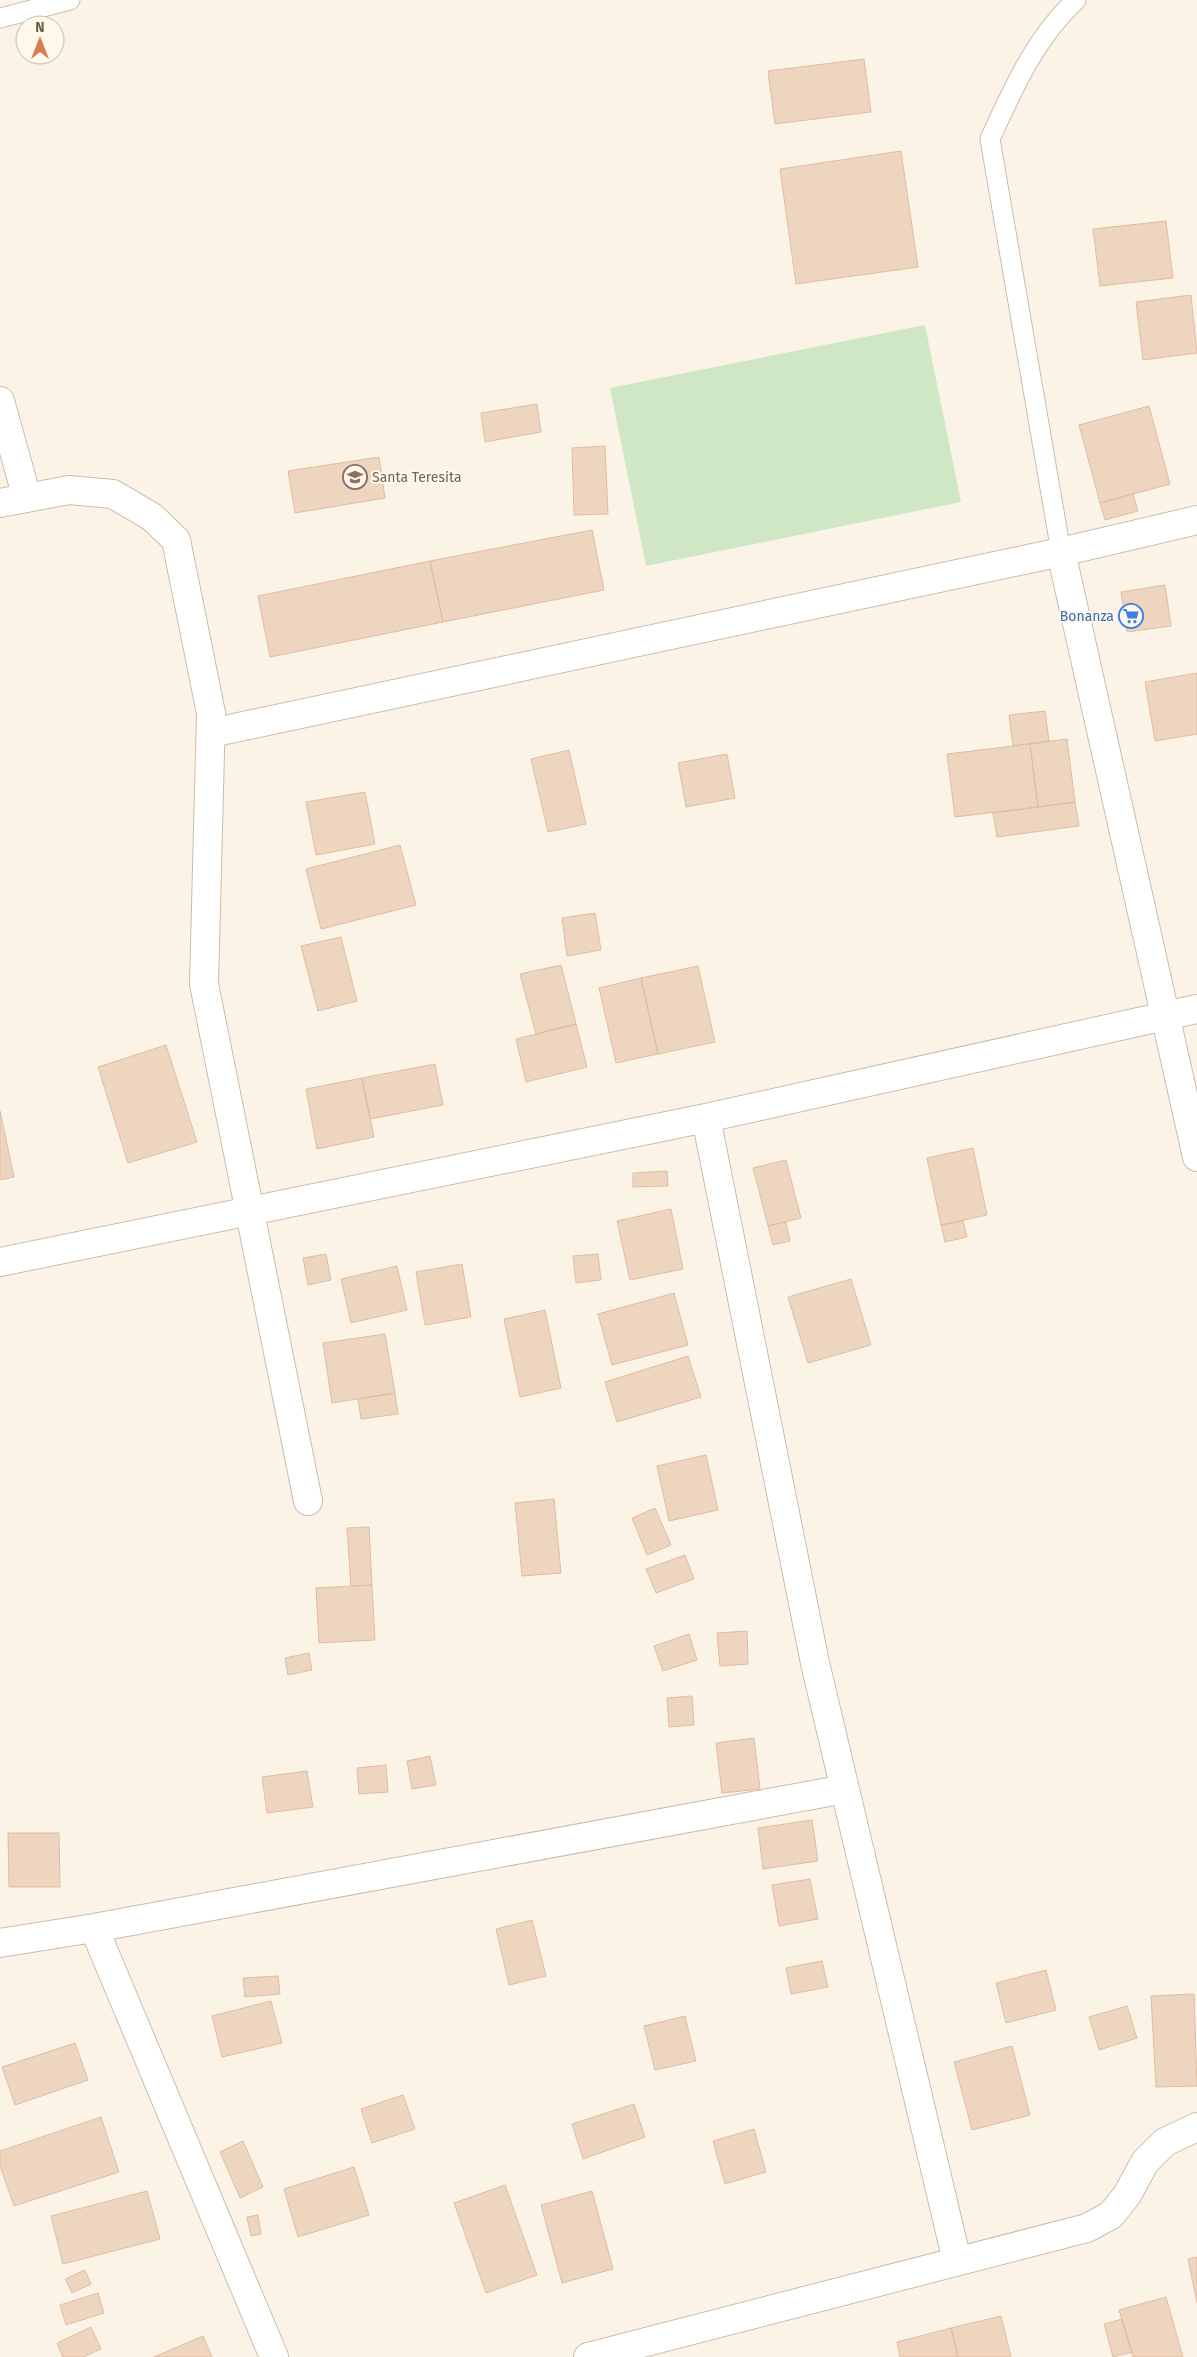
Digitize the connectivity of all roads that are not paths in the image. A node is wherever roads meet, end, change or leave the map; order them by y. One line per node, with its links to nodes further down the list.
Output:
1 (70, 0): 3 (lane)
2 (1076, 0): 8 (lane)
3 (0, 18)
4 (0, 401): 5 (street)
5 (27, 498): 6 (street); 9 (street)
6 (0, 503)
7 (1197, 520): 8 (street)
8 (1060, 552): 9 (street); 11 (street)
9 (211, 733): 14 (street)
10 (1197, 1009): 11 (street)
11 (1164, 1016): 12 (street); 13 (street)
12 (706, 1118): 14 (street); 17 (street)
13 (1197, 1157)
14 (251, 1211): 15 (street); 16 (street)
15 (0, 1262)
16 (308, 1501)
17 (845, 1789): 18 (street); 21 (street)
18 (94, 1928): 19 (street); 22 (street)
19 (0, 1943)
20 (1197, 2127): 21 (street)
21 (957, 2261): 23 (street)
22 (274, 2357)
23 (588, 2357)

